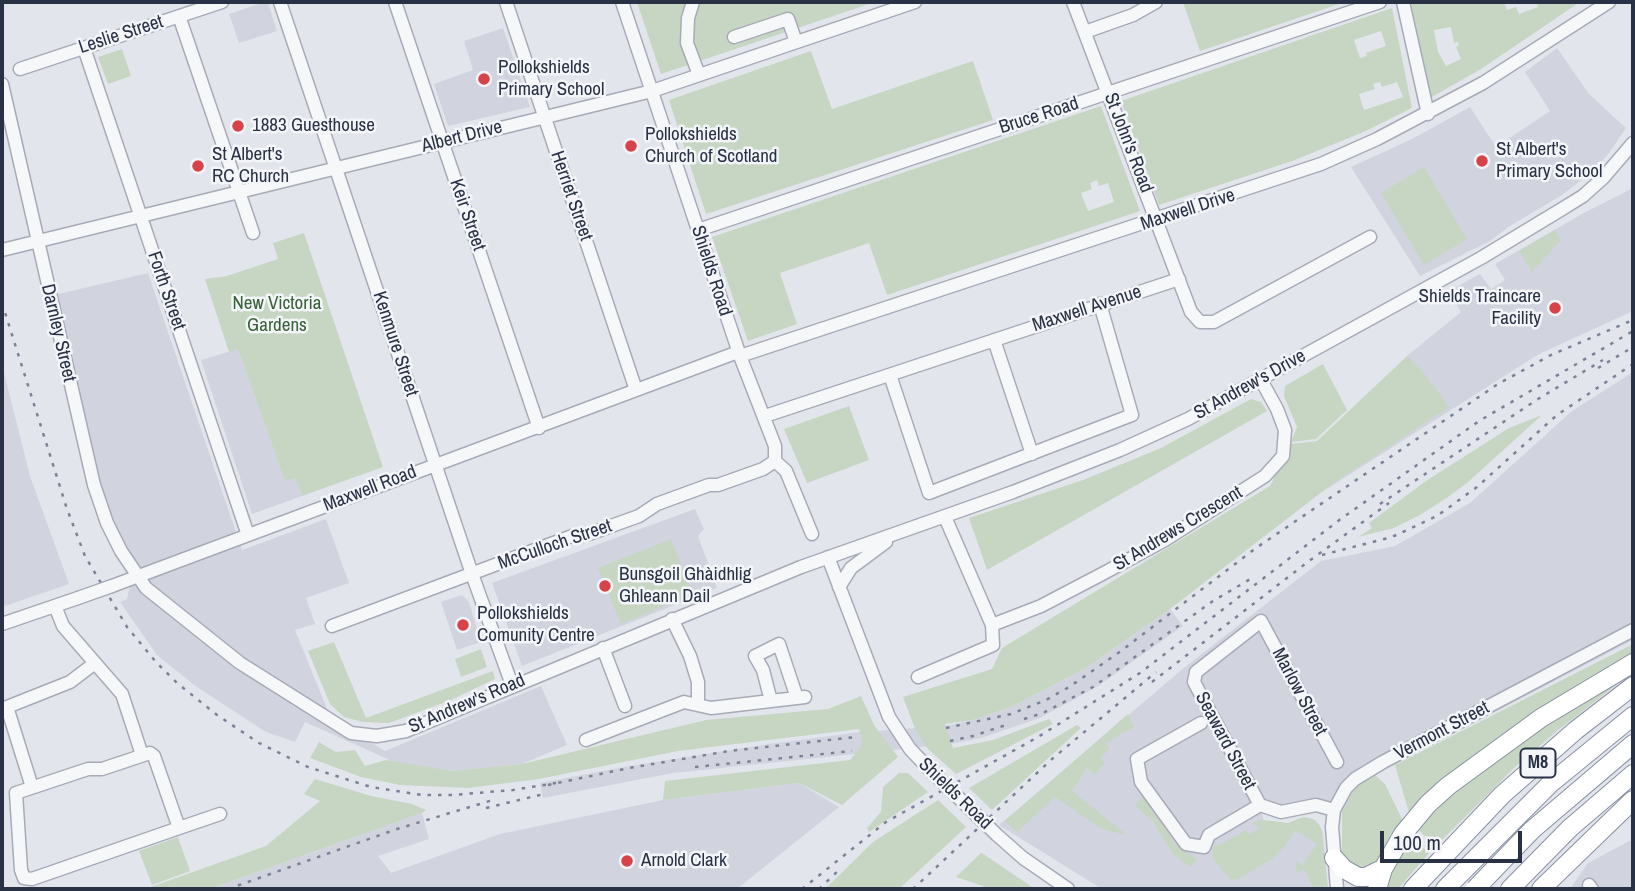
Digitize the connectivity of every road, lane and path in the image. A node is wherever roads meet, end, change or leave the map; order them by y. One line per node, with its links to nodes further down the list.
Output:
1 (222, 2): 13 (street, Leslie Street)
2 (280, 2): 27 (street, Kenmure Street)
3 (395, 2): 25 (street, Keir Street)
4 (506, 2): 24 (street, Herriet Street)
5 (622, 2): 21 (street, Shields Road)
6 (693, 2): 19 (street)
7 (915, 2): 16 (street, Albert Drive)
8 (1073, 2): 14 (street, St John's Road)
9 (1156, 2): 14 (street)
10 (1380, 2): 22 (street, Bruce Road)
11 (1403, 2): 23 (street)
12 (1609, 2): 23 (street, Maxwell Drive)
13 (179, 16): 17 (street, Leslie Street); 28 (street)
14 (1085, 32): 22 (street, St John's Road)
15 (734, 37): 16 (street)
16 (796, 42): 19 (street, Albert Drive)
17 (84, 48): 18 (street, Leslie Street); 29 (street, Forth Street)
18 (20, 69)
19 (699, 75): 21 (street, Albert Drive)
20 (2, 84): 34 (street, Darnley Street)
21 (652, 90): 24 (street, Albert Drive); 31 (street, Shields Road)
22 (1109, 93): 30 (street, St John's Road); 31 (street, Bruce Road)
23 (1428, 114): 30 (street, Maxwell Drive)
24 (545, 117): 25 (street, Albert Drive); 42 (street, Herriet Street)
25 (442, 142): 27 (street, Albert Drive); 44 (street, Keir Street)
26 (1633, 142): 41 (street, St Andrew's Drive)
27 (337, 168): 28 (street, Albert Drive); 47 (street, Kenmure Street)
28 (238, 191): 29 (street, Albert Drive); 32 (street)
29 (141, 216): 34 (street, Albert Drive); 51 (street, Forth Street)
30 (1157, 220): 36 (street, St John's Road); 39 (street, Maxwell Drive)
31 (698, 230): 39 (street, Shields Road)
32 (253, 233)
33 (1370, 237): 36 (street, St John's Road)
34 (37, 242): 35 (street, Albert Drive); 54 (street, Darnley Street)
35 (3, 249)
36 (1179, 279): 37 (street, Maxwell Avenue)
37 (1100, 304): 38 (street, Maxwell Avenue); 45 (street)
38 (994, 340): 40 (street, Maxwell Avenue); 45 (street)
39 (739, 354): 42 (street, Maxwell Road); 43 (street, Shields Road)
40 (890, 375): 43 (street, Maxwell Avenue); 45 (street)
41 (1261, 380): 48 (street, St Andrew's Drive); 60 (street, St Andrews Crescent)
42 (636, 390): 44 (street, Maxwell Road)
43 (765, 416): 46 (street, Shields Road)
44 (539, 428): 47 (street, Maxwell Road)
45 (1032, 454)
46 (775, 461): 50 (street, Shields Road); 53 (street, McCulloch Street)
47 (435, 464): 51 (street, Maxwell Road); 53 (street, Kenmure Street)
48 (944, 517): 49 (street, St Andrew's Drive); 60 (street)
49 (907, 530): 52 (street, St Andrew's Drive); 55 (street)
50 (812, 534)
51 (248, 535): 54 (street, Maxwell Road)
52 (828, 557): 55 (street, Shields Road); 57 (street, St Andrew's Road)
53 (472, 574): 61 (street, McCulloch Street); 67 (street, Kenmure Street)
54 (136, 575): 56 (street, Maxwell Road, bridge); 67 (street, St Andrew's Road)
55 (839, 587): 89 (street, Shields Road, bridge)
56 (54, 606): 59 (street, Maxwell Road); 64 (street)
57 (672, 619): 63 (street, St Andrew's Road); 70 (street)
58 (1261, 621): 78 (street, Marlow Street); 82 (street, Seaward Street)
59 (2, 624)
60 (992, 625): 66 (street)
61 (332, 626)
62 (1633, 630): 83 (street, Vermont Street)
63 (603, 648): 67 (street, St Andrew's Road); 71 (street)
64 (94, 663): 72 (street); 77 (street)
65 (1633, 663): 87 (highway)
66 (918, 677)
67 (513, 685)
68 (1633, 686): 92 (highway, M8)
69 (771, 701): 69 (street); 70 (street)
70 (698, 705): 75 (street)
71 (625, 706)
72 (5, 714): 80 (street)
73 (1633, 716): 93 (highway, M8)
74 (1201, 723): 82 (street)
75 (586, 740)
76 (1633, 744): 88 (highway, M8)
77 (142, 755): 80 (street); 85 (street)
78 (1337, 762)
79 (1633, 774): 94 (highway)
80 (32, 787): 85 (street)
81 (1633, 800): 95 (highway)
82 (1260, 805): 83 (street, Seaward Street)
83 (1334, 810): 86 (street)
84 (220, 814): 85 (street)
85 (179, 828)
86 (1334, 858): 87 (highway); 90 (street)
87 (1385, 865): 91 (highway)
88 (1477, 888)
89 (1068, 889)
90 (1337, 889)
91 (1369, 889)
92 (1413, 889)
93 (1445, 889)
94 (1510, 889)
95 (1541, 889)

